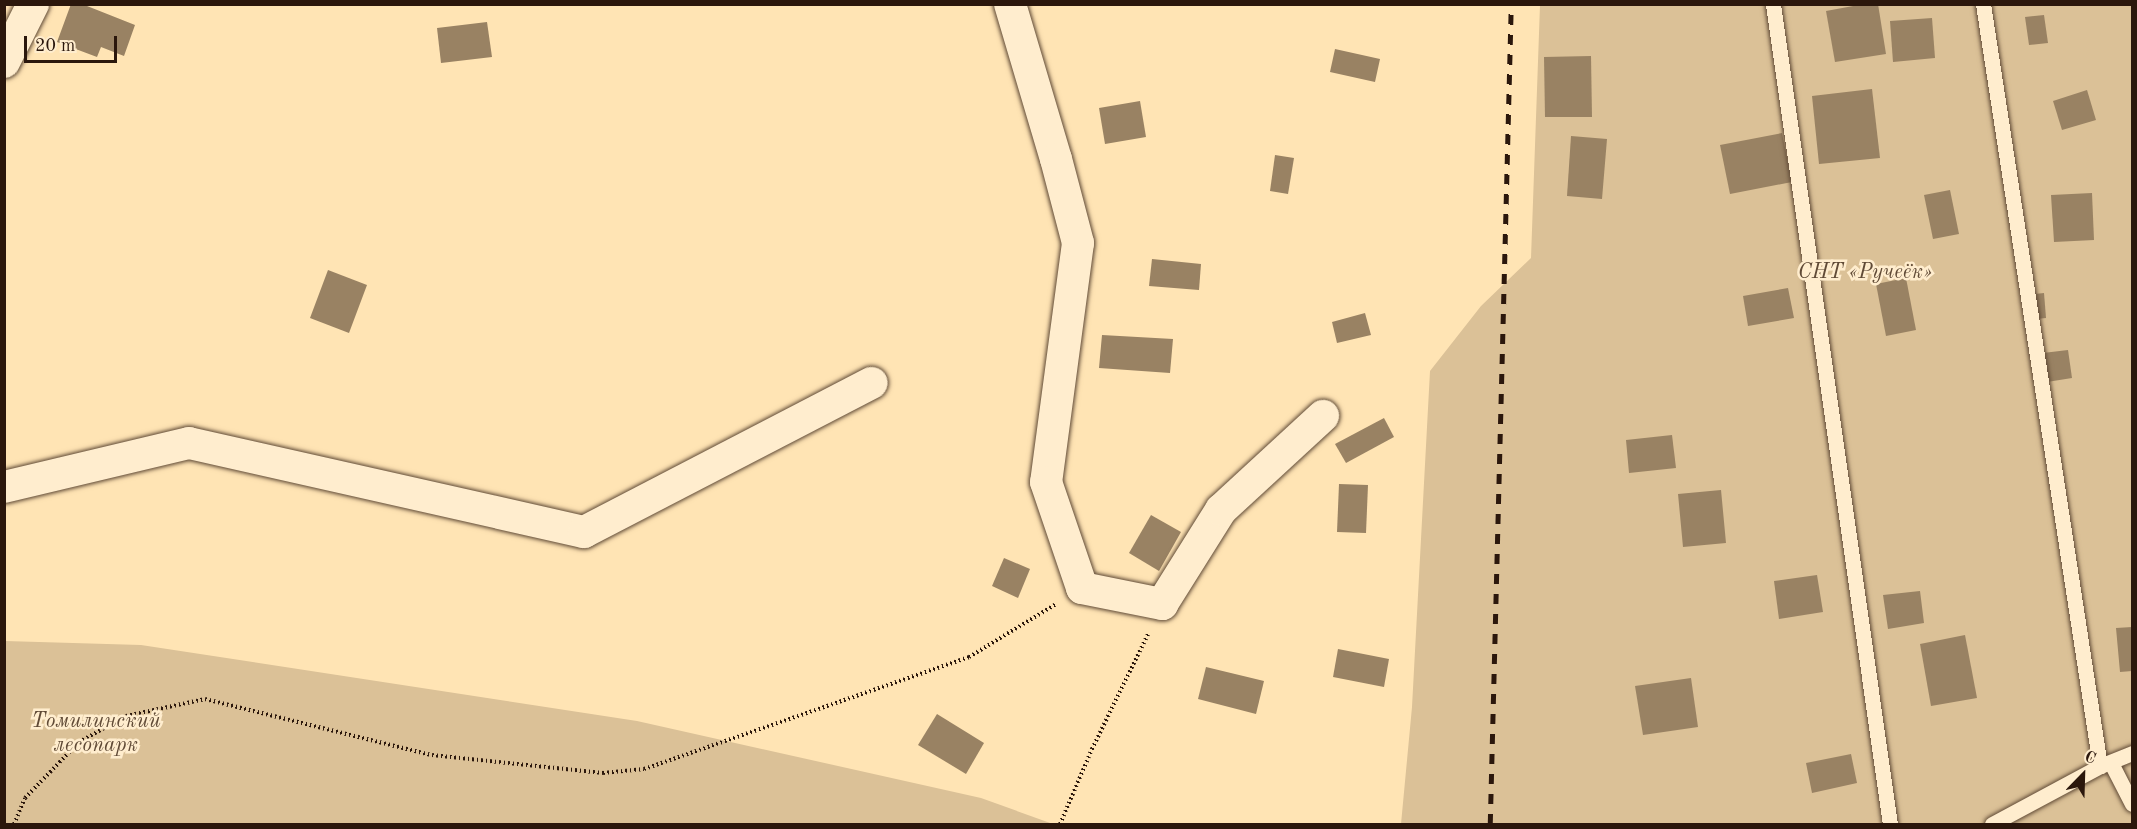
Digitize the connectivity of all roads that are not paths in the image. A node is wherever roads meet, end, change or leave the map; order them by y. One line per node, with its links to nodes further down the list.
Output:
1 (33, 4): 5 (street)
2 (1010, 4): 7 (street)
3 (1773, 4): 12 (lane)
4 (1983, 4): 10 (lane)
5 (4, 62)
6 (872, 384): 8 (street)
7 (1323, 416)
8 (4, 487)
9 (2133, 753): 10 (lane)
10 (2106, 765): 11 (lane); 13 (lane)
11 (2133, 804)
12 (1890, 825)
13 (1992, 825)

